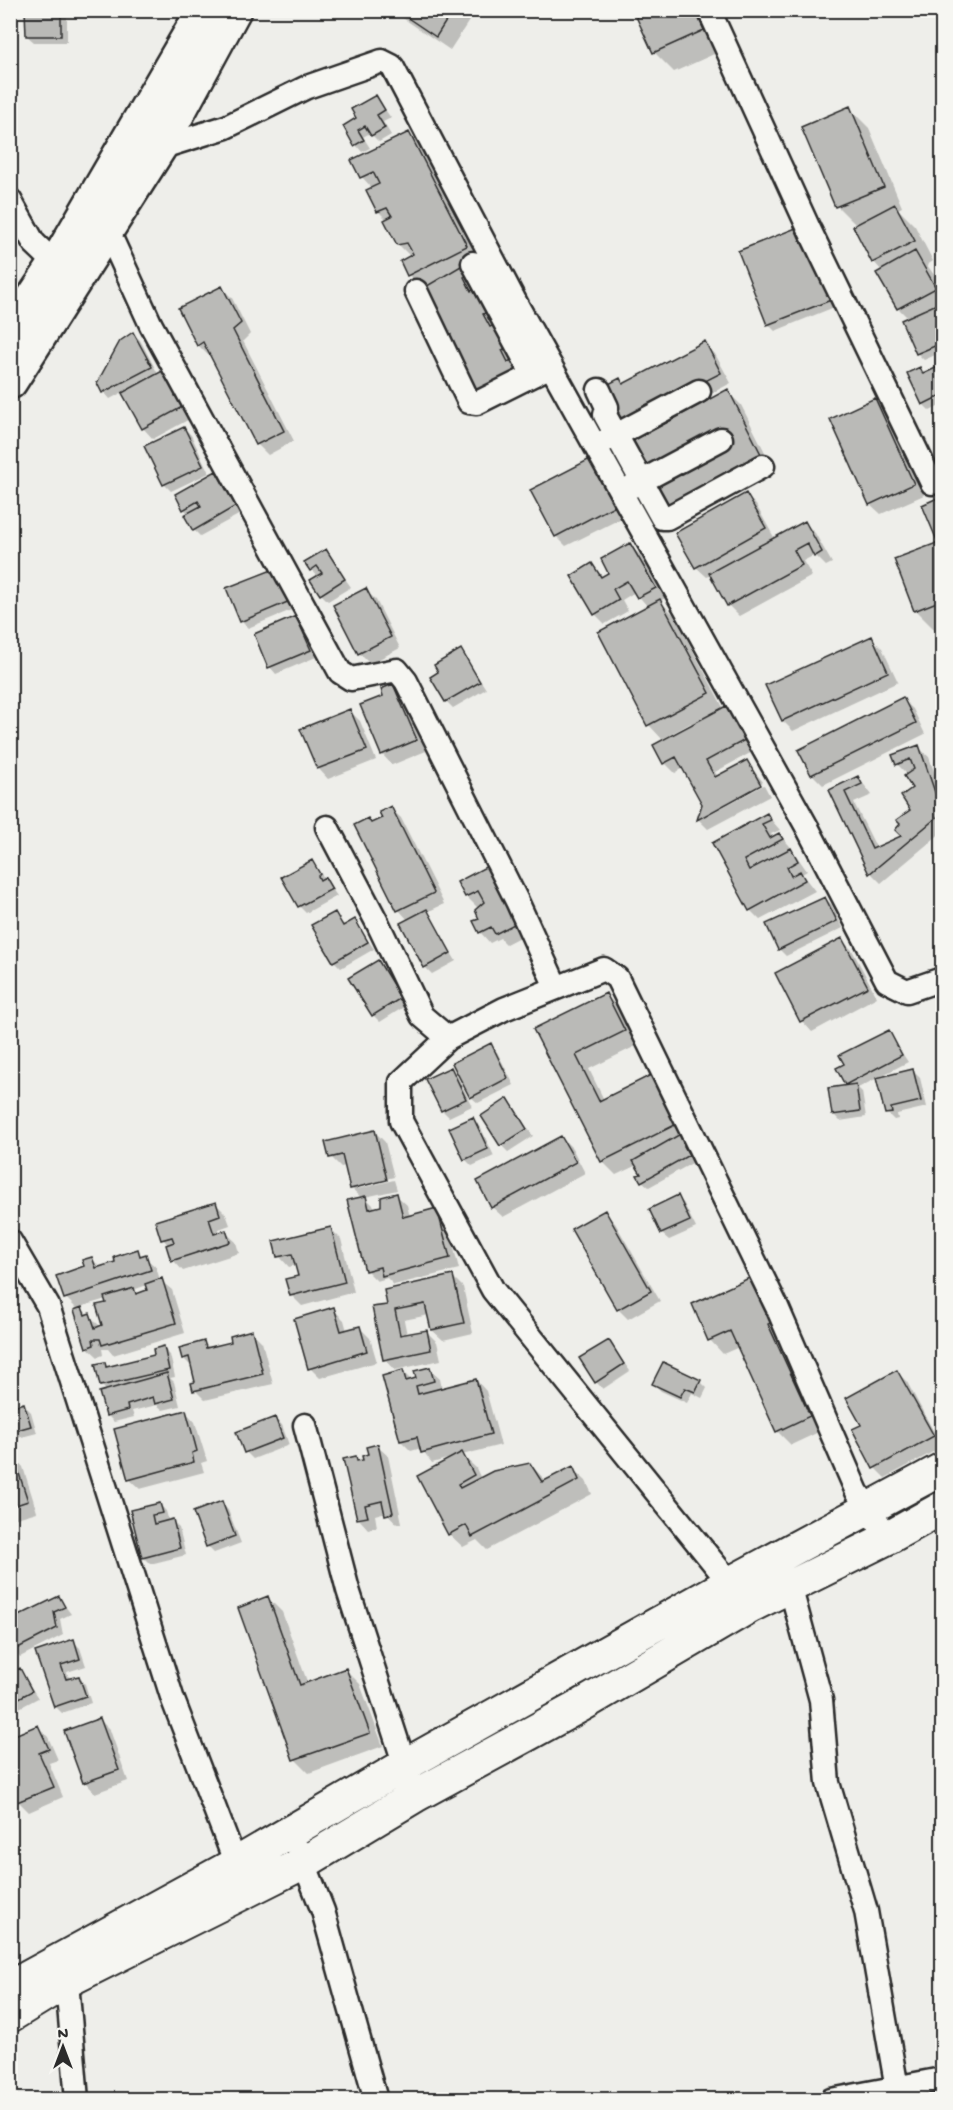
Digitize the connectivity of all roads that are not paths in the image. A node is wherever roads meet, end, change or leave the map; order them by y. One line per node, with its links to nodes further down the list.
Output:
1 (204, 10): 6 (main road)
2 (234, 10): 4 (main road)
3 (709, 10): 19 (street)
4 (159, 148): 6 (main road); 10 (street)
5 (10, 200): 8 (street)
6 (100, 215): 8 (main road); 13 (main road); 23 (street)
7 (472, 263): 10 (street)
8 (56, 264): 11 (main road)
9 (416, 291): 12 (street)
10 (509, 310): 12 (street)
11 (10, 333)
12 (542, 371): 17 (street)
13 (10, 382)
14 (599, 390): 17 (street)
15 (699, 391): 17 (street)
16 (721, 439): 20 (street)
17 (606, 441): 20 (street)
18 (763, 466): 20 (street)
19 (942, 480)
20 (631, 486): 22 (street)
21 (327, 827): 24 (street)
22 (942, 979)
23 (556, 987): 24 (street); 29 (street)
24 (448, 1038): 32 (street)
25 (10, 1241): 37 (street)
26 (305, 1425): 33 (street)
27 (942, 1469): 29 (main road)
28 (942, 1508): 30 (main road)
29 (869, 1510): 30 (street); 31 (main road)
30 (888, 1538): 31 (main road)
31 (782, 1573): 32 (main road); 43 (street)
32 (740, 1595): 33 (main road); 34 (main road)
33 (405, 1764): 34 (street); 35 (main road)
34 (415, 1796): 36 (main road)
35 (290, 1832): 36 (street); 37 (main road)
36 (305, 1862): 38 (main road); 45 (street)
37 (237, 1863): 38 (street); 39 (main road)
38 (245, 1893): 39 (main road)
39 (66, 1969): 40 (main road); 41 (main road); 44 (street)
40 (10, 1987)
41 (10, 2016)
42 (942, 2079): 43 (street)
43 (898, 2093): 46 (street)
44 (77, 2100)
45 (376, 2100)
46 (831, 2100)

